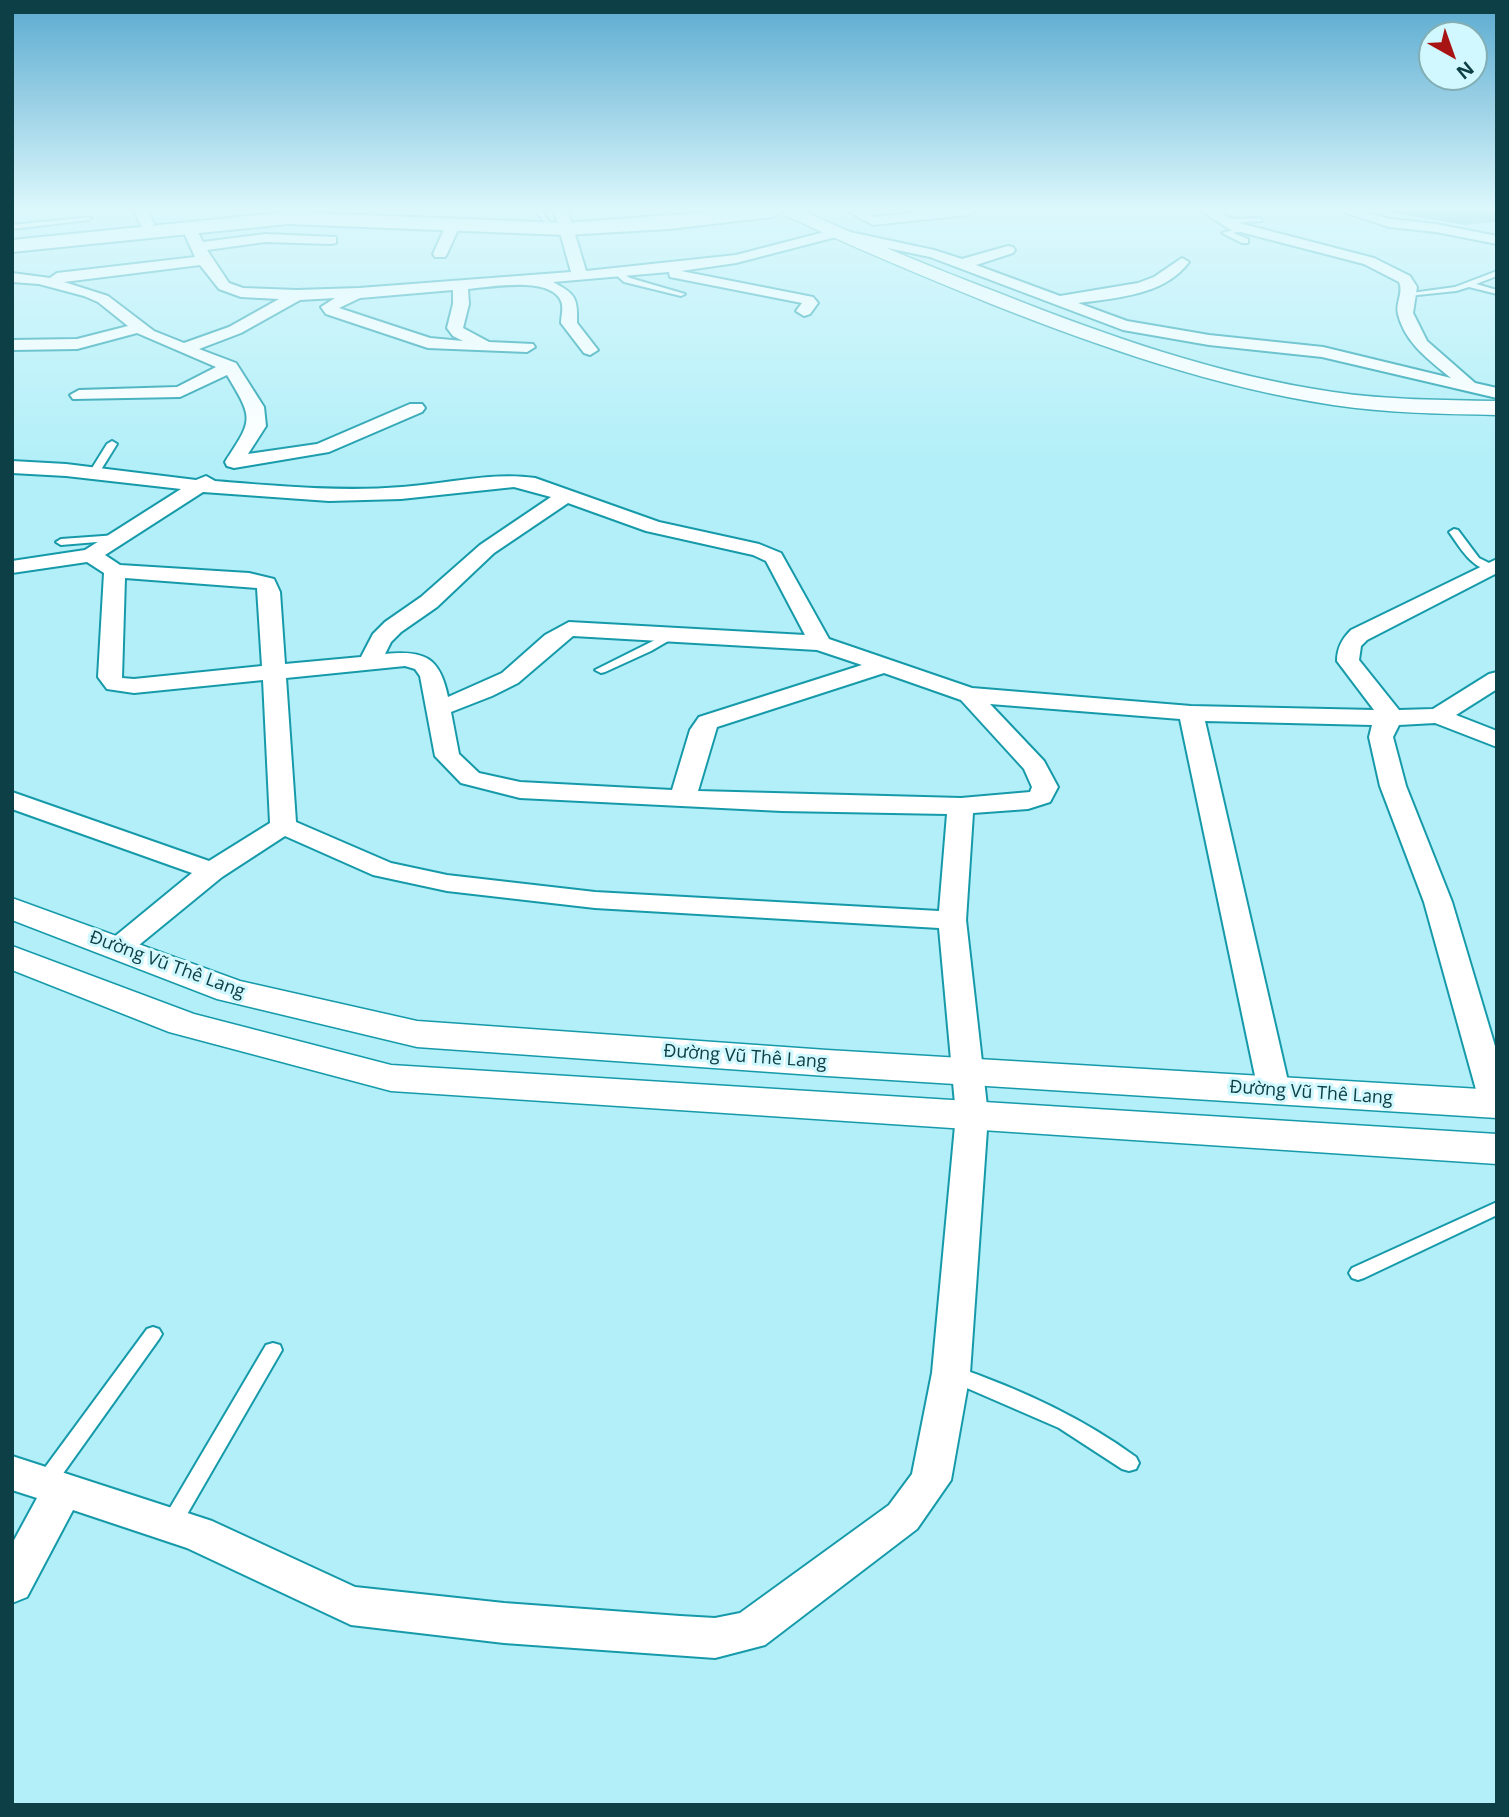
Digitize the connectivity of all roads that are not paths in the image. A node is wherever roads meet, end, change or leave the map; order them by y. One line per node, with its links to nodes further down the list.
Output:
1 (92, 296): 13 (street)
2 (296, 296): 17 (street)
3 (353, 296): 15 (street)
4 (461, 296): 15 (street)
5 (565, 296): 18 (street)
6 (786, 296): 12 (street)
7 (993, 296): 23 (street)
8 (1044, 296): 11 (street)
9 (1086, 296): 11 (street)
10 (1408, 296): 20 (street)
11 (1057, 301): 20 (street)
12 (804, 311)
13 (138, 328): 14 (street); 17 (street)
14 (12, 345)
15 (487, 347): 16 (street)
16 (527, 347)
17 (185, 348): 19 (street)
18 (590, 350)
19 (230, 367): 22 (street); 26 (street)
20 (1471, 387): 21 (street); 23 (street)
21 (1497, 393)
22 (79, 395)
23 (1497, 407)
24 (416, 408): 26 (street)
25 (112, 444): 28 (lane)
26 (234, 462): 29 (street)
27 (12, 467): 28 (street)
28 (94, 473): 29 (street)
29 (200, 486): 30 (street); 32 (street)
30 (567, 495): 39 (street); 40 (street)
31 (1454, 532): 35 (lane)
32 (117, 538): 33 (lane); 34 (street)
33 (61, 542)
34 (91, 555): 36 (street); 37 (street)
35 (1494, 566): 49 (street)
36 (12, 567)
37 (116, 571): 43 (street); 43 (street)
38 (671, 635): 39 (street); 42 (lane); 46 (street)
39 (820, 643): 41 (street)
40 (370, 662): 43 (street); 46 (street)
41 (886, 666): 45 (street); 51 (street)
42 (601, 670)
43 (272, 674): 54 (street)
44 (1497, 679): 48 (street)
45 (969, 695): 47 (street); 53 (street)
46 (438, 708): 51 (street)
47 (1191, 713): 49 (street); 61 (street)
48 (1438, 716): 49 (street); 50 (street)
49 (1392, 718): 62 (street)
50 (1497, 740)
51 (683, 798): 53 (street)
52 (12, 800): 55 (street)
53 (961, 806): 57 (street)
54 (283, 826): 55 (street); 57 (street)
55 (212, 871): 58 (street)
56 (12, 908): 58 (street, Đường Vũ Thê Lang)
57 (952, 920): 60 (street)
58 (118, 948): 60 (street, Đường Vũ Thê Lang)
59 (12, 957): 63 (street)
60 (968, 1072): 61 (street, Đường Vũ Thê Lang); 63 (street)
61 (1274, 1090): 62 (street, Đường Vũ Thê Lang)
62 (1496, 1104)
63 (972, 1115): 64 (street); 69 (street)
64 (1497, 1149)
65 (1497, 1208): 66 (lane)
66 (1358, 1273)
67 (153, 1334): 71 (lane)
68 (273, 1350): 72 (lane)
69 (951, 1373): 70 (lane); 72 (street)
70 (1129, 1463)
71 (41, 1481): 72 (street); 73 (street)
72 (171, 1524)
73 (12, 1584)

